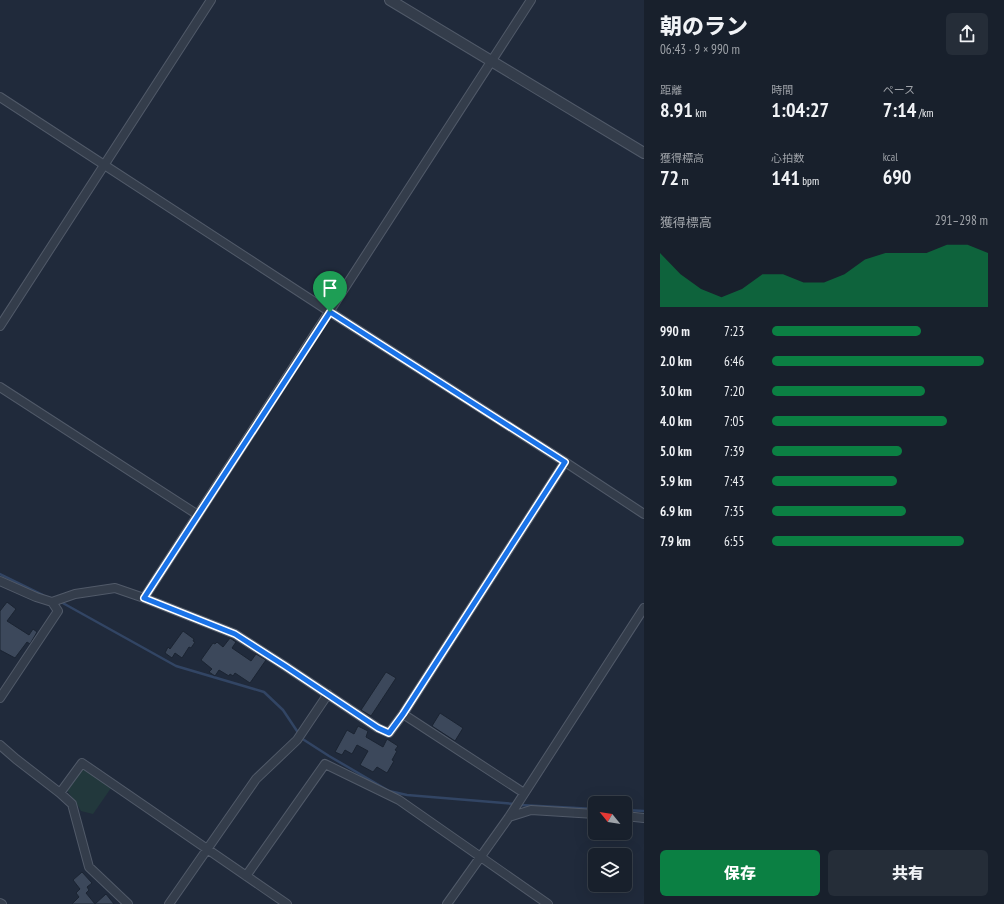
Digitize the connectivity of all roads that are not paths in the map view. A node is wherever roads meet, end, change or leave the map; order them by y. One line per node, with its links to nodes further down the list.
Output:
1 (211, 0): 7 (street)
2 (390, 0): 4 (street)
3 (531, 0): 4 (street)
4 (492, 61): 6 (street); 8 (street)
5 (0, 97): 7 (street)
6 (644, 153)
7 (105, 165): 8 (street); 9 (street)
8 (330, 312): 11 (street); 13 (street)
9 (0, 326)
10 (0, 387): 13 (street)
11 (565, 462): 12 (street); 20 (street)
12 (644, 514)
13 (198, 515): 15 (street)
14 (0, 581): 16 (street)
15 (144, 598): 16 (street); 18 (street)
16 (52, 602): 19 (street)
17 (644, 608): 23 (street)
18 (328, 694): 20 (street); 28 (street)
19 (0, 698)
20 (403, 714): 23 (street)
21 (0, 745): 22 (street)
22 (60, 793): 28 (street); 31 (street)
23 (520, 800): 25 (street)
24 (588, 814): 25 (street)
25 (509, 817): 29 (street)
26 (632, 817): 27 (street)
27 (644, 818)
28 (207, 848): 30 (street); 32 (street)
29 (480, 857): 30 (street); 34 (street); 35 (street)
30 (246, 876): 33 (street)
31 (128, 904)
32 (169, 904)
33 (287, 904)
34 (447, 904)
35 (548, 904)

